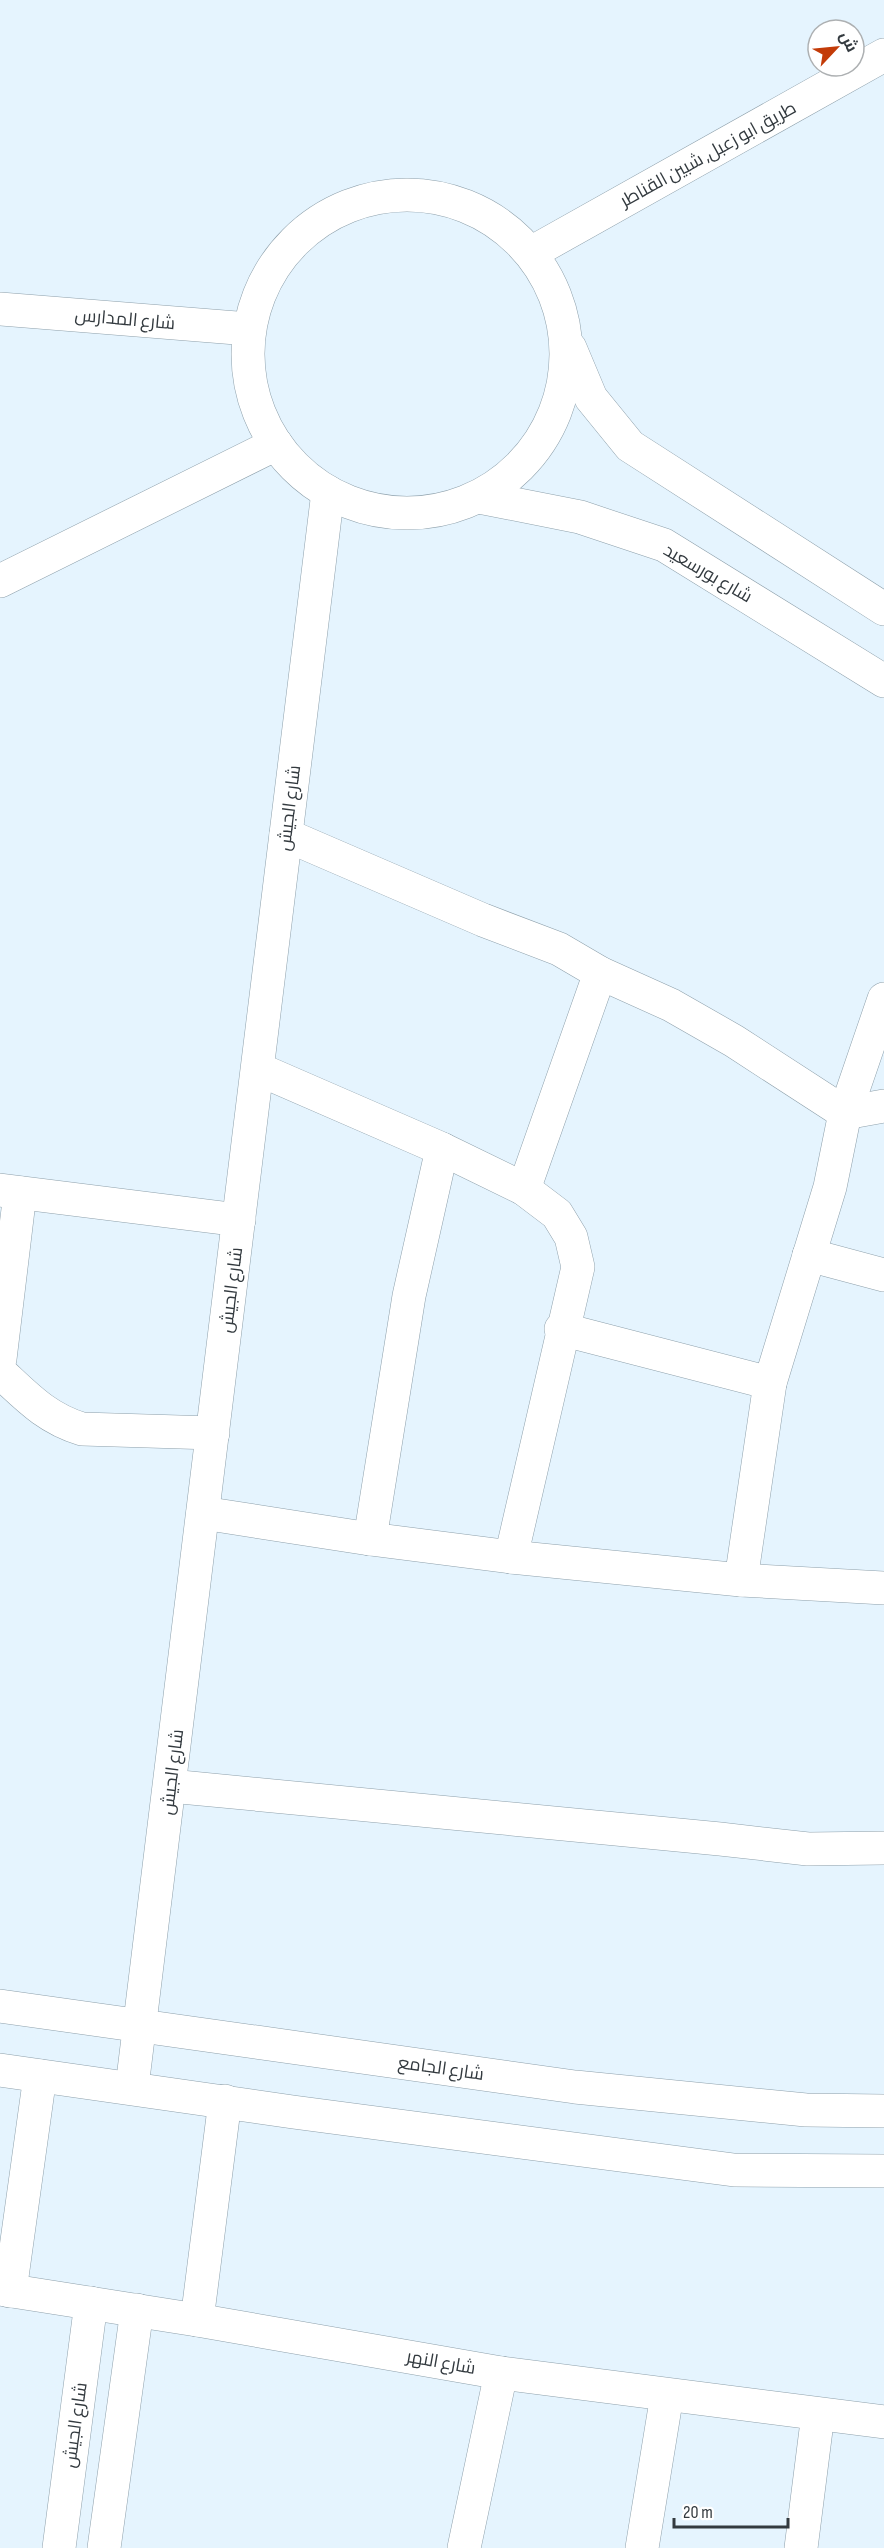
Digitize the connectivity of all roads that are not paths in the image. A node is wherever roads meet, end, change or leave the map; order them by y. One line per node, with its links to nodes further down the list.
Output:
1 (884, 55): 2 (street, طريق ابو زعبل, شبين القناطر)
2 (531, 253): 4 (street); 5 (street)
3 (0, 309): 4 (street, شارع المدارس)
4 (249, 329): 6 (street)
5 (567, 342): 8 (street); 10 (street)
6 (276, 444): 7 (street); 9 (street)
7 (328, 492): 8 (street); 12 (street, شارع الجيش)
8 (480, 497): 11 (street, شارع بورسعيد)
9 (0, 581)
10 (884, 609)
11 (884, 681)
12 (286, 835): 13 (street); 15 (street, شارع الجيش)
13 (600, 973): 17 (street); 19 (street)
14 (884, 999): 17 (street)
15 (258, 1069): 18 (street); 21 (street, شارع الجيش)
16 (884, 1106): 17 (street)
17 (845, 1113): 22 (street)
18 (442, 1149): 19 (street); 30 (street)
19 (524, 1189): 24 (street)
20 (10, 1192): 21 (street); 25 (street)
21 (239, 1220): 28 (street, شارع الجيش)
22 (809, 1255): 23 (street); 27 (street)
23 (884, 1275)
24 (561, 1329): 27 (street); 31 (street)
25 (0, 1359)
26 (0, 1372): 28 (street)
27 (770, 1383): 32 (street)
28 (213, 1433): 29 (street, شارع الجيش)
29 (203, 1513): 30 (street); 34 (street, شارع الجيش)
30 (370, 1539): 31 (street)
31 (511, 1557): 32 (street)
32 (741, 1580): 33 (street)
33 (884, 1588)
34 (170, 1786): 35 (street); 37 (street, شارع الجيش)
35 (884, 1848)
36 (0, 2006): 37 (street, شارع الجامع)
37 (141, 2027): 40 (street, شارع الجيش); 42 (street, شارع الجامع)
38 (0, 2070): 39 (street)
39 (40, 2076): 40 (street); 44 (street)
40 (132, 2087): 41 (street)
41 (225, 2101): 43 (street); 47 (street)
42 (884, 2110)
43 (884, 2171)
44 (5, 2290): 45 (street, شارع النهر)
45 (91, 2303): 46 (street, شارع النهر); 52 (street, شارع الجيش)
46 (137, 2310): 47 (street, شارع النهر); 53 (street)
47 (197, 2320): 48 (street, شارع النهر)
48 (501, 2373): 49 (street, شارع النهر); 54 (street)
49 (668, 2395): 50 (street, شارع النهر); 55 (street)
50 (818, 2414): 51 (street, شارع النهر); 56 (street)
51 (884, 2422)
52 (58, 2548)
53 (104, 2548)
54 (464, 2548)
55 (642, 2548)
56 (801, 2548)

